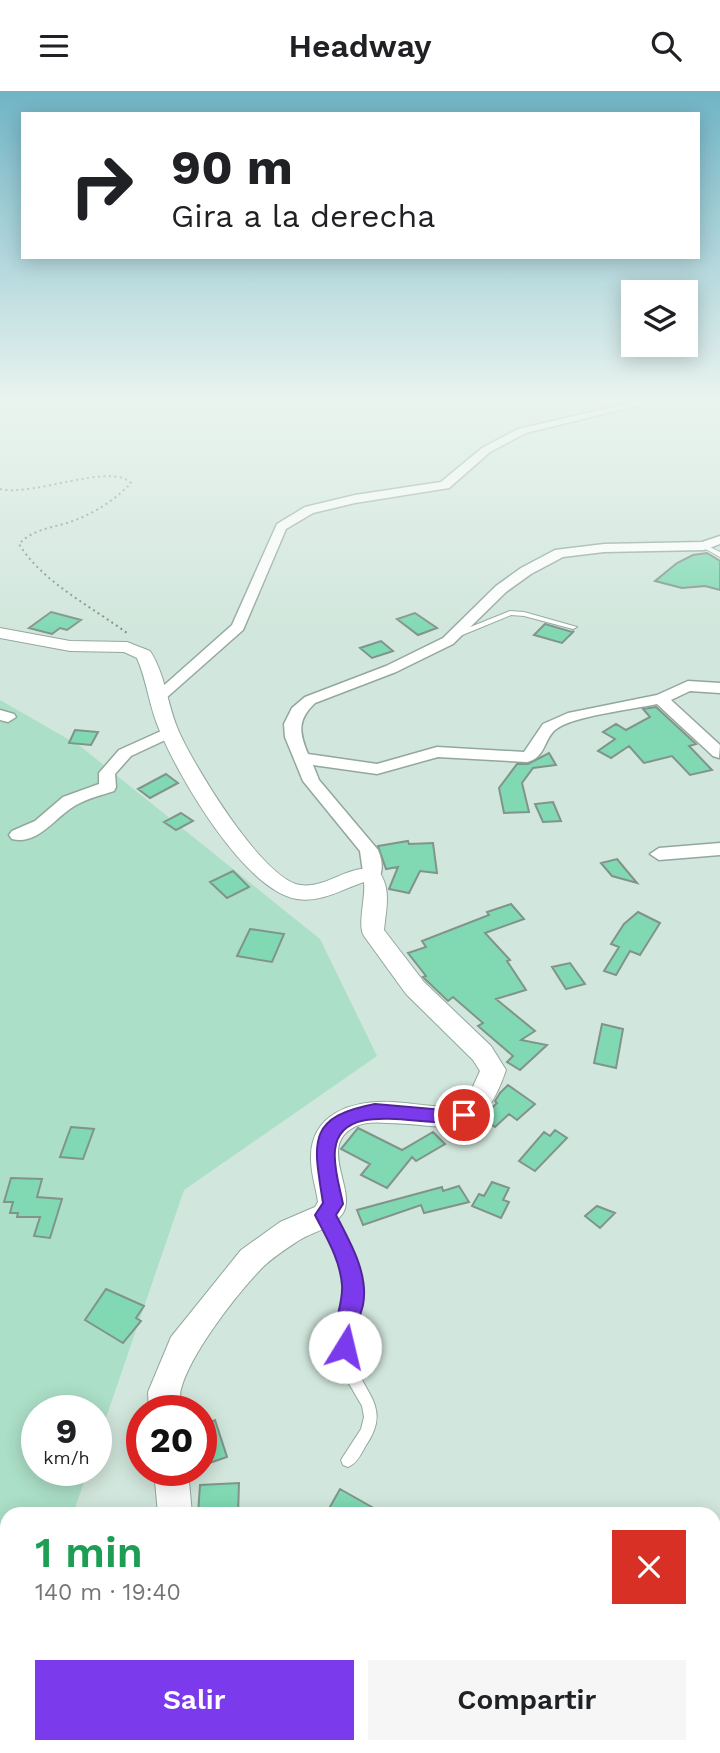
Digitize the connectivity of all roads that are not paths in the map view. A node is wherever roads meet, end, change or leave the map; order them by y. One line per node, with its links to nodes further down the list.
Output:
1 (451, 480): 9 (street)
2 (720, 540): 3 (street)
3 (704, 546): 4 (lane); 7 (street)
4 (720, 555)
5 (573, 628): 7 (lane)
6 (0, 633): 9 (street)
7 (457, 634): 13 (street)
8 (720, 688): 10 (street)
9 (160, 696): 11 (street)
10 (661, 698): 12 (street); 13 (street)
11 (170, 732): 14 (street); 17 (street)
12 (719, 753)
13 (302, 758): 17 (street)
14 (18, 835)
15 (720, 849): 16 (street)
16 (659, 854)
17 (371, 875): 18 (street)
18 (325, 1215): 19 (street); 20 (lane)
19 (164, 1395)
20 (348, 1460)
21 (172, 1486): 22 (street)
22 (174, 1507)

